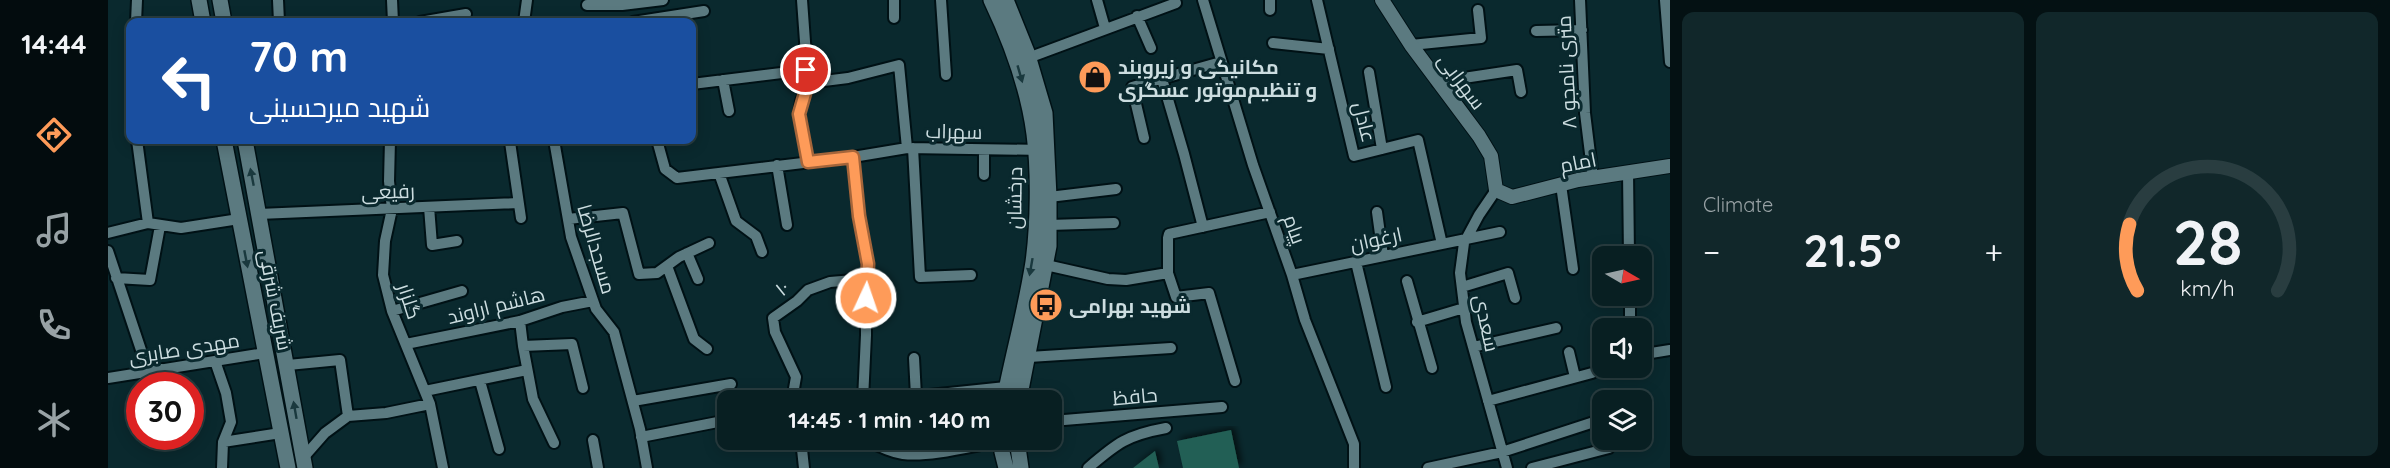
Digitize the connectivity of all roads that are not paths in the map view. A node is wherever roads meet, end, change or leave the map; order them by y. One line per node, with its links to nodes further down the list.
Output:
1 (137, 0): 26 (street)
2 (199, 0): 27 (main road)
3 (220, 0): 28 (main road)
4 (278, 0): 29 (street)
5 (392, 0): 30 (street)
6 (527, 0): 32 (street)
7 (663, 0): 19 (street)
8 (802, 0): 46 (street)
9 (894, 0): 35 (street)
10 (941, 0): 48 (street)
11 (991, 0): 67 (main road, درخشان, one-way to 67)
12 (1006, 0): 43 (main road, درخشان)
13 (1097, 0): 36 (street)
14 (1203, 0): 44 (street, پیام)
15 (1317, 0): 42 (street, عادل)
16 (1382, 0): 40 (street, سهرابی)
17 (1580, 0): 37 (street, ۸ متری نامجو)
18 (1665, 0): 45 (street)
19 (621, 3): 21 (street); 33 (street)
20 (1176, 3): 25 (street)
21 (587, 5)
22 (704, 10): 34 (street)
23 (1478, 10): 40 (street)
24 (466, 14): 31 (street)
25 (1137, 16): 36 (street); 41 (street)
26 (136, 18)
27 (202, 18)
28 (223, 18)
29 (279, 18)
30 (393, 18)
31 (452, 18)
32 (525, 18)
33 (626, 18)
34 (657, 18)
35 (894, 18)
36 (1105, 28): 43 (street)
37 (1582, 30): 38 (street); 75 (street, ۸ متری نامجو)
38 (1536, 31)
39 (1273, 44): 42 (street)
40 (1411, 45): 51 (street, سهرابی)
41 (1150, 48)
42 (1329, 49): 65 (street, عادل)
43 (1028, 58): 67 (main road, درخشان)
44 (1221, 62): 49 (street); 83 (street, پیام)
45 (1670, 62)
46 (806, 70): 50 (street); 53 (street)
47 (1369, 72): 65 (street)
48 (946, 75)
49 (1162, 79): 56 (street); 94 (street)
50 (723, 80): 52 (street); 55 (street)
51 (1437, 82): 54 (street); 78 (street, سهرابی)
52 (696, 83)
53 (808, 83): 64 (street, سهراب); 69 (street)
54 (1521, 92)
55 (729, 111)
56 (1144, 138)
57 (138, 144): 89 (street)
58 (225, 144): 87 (main road, شریف شرقی)
59 (246, 144): 85 (main road, شریف شرقی, one-way to 59)
60 (390, 144): 82 (street, گلزار)
61 (510, 144): 80 (street)
62 (555, 144): 88 (street, مسجدالرضا)
63 (658, 144): 72 (street)
64 (910, 148): 66 (street, سهراب); 68 (street); 111 (street)
65 (1382, 149): 100 (street, عادل)
66 (984, 150): 67 (street, سهراب); 74 (street)
67 (1041, 151): 79 (main road, درخشان); 157 (main road, درخشان, one-way to 157)
68 (853, 157): 69 (street); 115 (street)
69 (808, 162): 70 (street)
70 (777, 165): 72 (street); 91 (street)
71 (1670, 166): 73 (street, امام)
72 (720, 172): 103 (street)
73 (1628, 172): 75 (street, امام); 101 (street)
74 (984, 175)
75 (1593, 178): 76 (street, امام)
76 (1561, 184): 78 (street, امام); 109 (street)
77 (1116, 189): 79 (street)
78 (1496, 190): 97 (street, سعدی)
79 (1049, 197): 92 (main road, درخشان)
80 (518, 203): 81 (street, رفیعی); 86 (street)
81 (429, 207): 82 (street, رفیعی); 98 (street)
82 (392, 209): 85 (street, رفیعی); 123 (street, گلزار)
83 (1270, 212): 94 (street); 112 (street, پیام)
84 (1377, 212): 105 (street)
85 (259, 214): 140 (main road, شریف شرقی)
86 (521, 218)
87 (239, 219): 93 (street); 135 (main road, شریف شرقی, one-way to 135)
88 (568, 219): 108 (street); 120 (street, مسجدالرضا)
89 (148, 223): 93 (street); 96 (street)
90 (1114, 224): 92 (street)
91 (786, 225)
92 (1049, 225): 107 (main road, درخشان)
93 (160, 226): 113 (street)
94 (1203, 227): 110 (street)
95 (1500, 232): 97 (street, ارغوان)
96 (108, 234)
97 (1466, 238): 100 (street, ارغوان); 117 (street, سعدی)
98 (457, 241)
99 (709, 243): 104 (street)
100 (1442, 244): 105 (street, ارغوان)
101 (1629, 246)
102 (108, 251): 113 (street)
103 (762, 252)
104 (687, 253): 108 (street); 114 (street)
105 (1383, 256): 106 (street, ارغوان)
106 (1356, 262): 112 (street, ارغوان); 152 (street)
107 (1046, 265): 110 (street); 137 (main road, درخشان)
108 (667, 266): 132 (street)
109 (1573, 269)
110 (1168, 273): 150 (street)
111 (971, 275)
112 (1292, 275): 192 (street, پیام)
113 (116, 278): 144 (street)
114 (698, 279)
115 (866, 279): 154 (street, ۱۰); 155 (street)
116 (1407, 281): 126 (street)
117 (1462, 287): 119 (street); 122 (street, سعدی)
118 (462, 291): 123 (street)
119 (1515, 298)
120 (593, 301): 125 (street, هاشم اراوند); 160 (street, مسجدالرضا)
121 (1630, 306): 124 (street)
122 (1464, 308): 126 (street); 130 (street, سعدی)
123 (392, 311): 128 (street, گلزار)
124 (1630, 316)
125 (520, 321): 128 (street, هاشم اراوند); 129 (street)
126 (1417, 322): 141 (street)
127 (1556, 328): 130 (street)
128 (406, 344): 159 (street, گلزار)
129 (522, 346): 143 (street); 153 (street)
130 (1473, 347): 161 (street, سعدی)
131 (1171, 348): 137 (street)
132 (707, 349)
133 (1670, 350): 136 (street)
134 (1569, 352): 147 (street)
135 (265, 353): 139 (street, مهدی صابری); 184 (main road, شریف شرقی)
136 (1652, 353)
137 (1029, 357): 158 (main road, درخشان)
138 (914, 358): 156 (street)
139 (215, 361): 142 (street, مهدی صابری); 172 (street)
140 (288, 365): 164 (street); 182 (main road, شریف شرقی, one-way to 140)
141 (1432, 368)
142 (162, 369): 144 (street, مهدی صابری); 145 (street)
143 (527, 370): 149 (street); 173 (street)
144 (148, 371): 148 (street, مهدی صابری)
145 (162, 372)
146 (1592, 373): 147 (street)
147 (1575, 377): 161 (street)
148 (108, 378)
149 (480, 381): 159 (street); 174 (street)
150 (1235, 381)
151 (731, 384): 160 (street)
152 (1386, 387)
153 (583, 388)
154 (794, 390)
155 (864, 390)
156 (916, 390)
157 (1006, 390)
158 (1021, 390)
159 (425, 391): 162 (street, گلزار)
160 (633, 401): 170 (street, مسجدالرضا)
161 (1488, 401): 181 (street, سعدی)
162 (430, 404): 164 (street); 185 (street, گلزار)
163 (1222, 406): 165 (street, حافظ)
164 (348, 416): 182 (street)
165 (1062, 420)
166 (717, 422): 170 (street)
167 (1592, 423): 181 (street)
168 (1166, 428): 191 (street)
169 (274, 434): 172 (street)
170 (641, 437): 187 (street, مسجدالرضا)
171 (592, 440): 186 (street)
172 (223, 442): 183 (street)
173 (554, 442)
174 (499, 449)
175 (802, 450): 188 (street)
176 (890, 450): 177 (street)
177 (945, 450)
178 (1003, 450): 189 (main road)
179 (1012, 450): 190 (main road)
180 (1598, 450): 195 (street)
181 (1502, 452): 193 (street); 194 (street, سعدی)
182 (304, 463)
183 (222, 468)
184 (288, 468)
185 (443, 468)
186 (598, 468)
187 (646, 468)
188 (804, 468)
189 (1006, 468)
190 (1021, 468)
191 (1088, 468)
192 (1354, 468)
193 (1428, 468)
194 (1506, 468)
195 (1533, 468)

